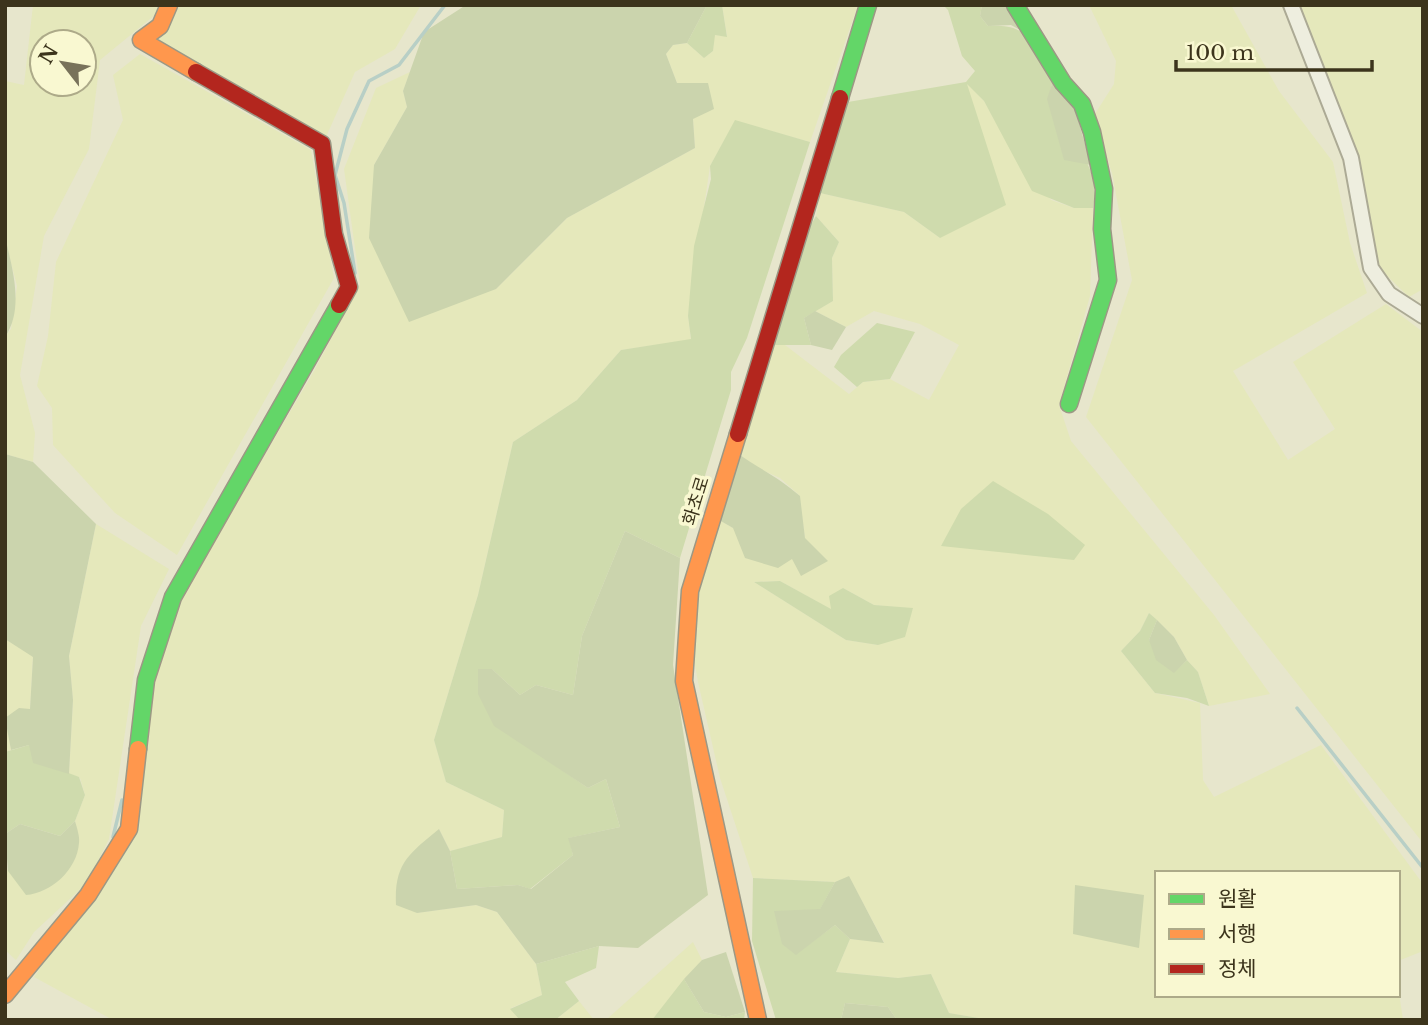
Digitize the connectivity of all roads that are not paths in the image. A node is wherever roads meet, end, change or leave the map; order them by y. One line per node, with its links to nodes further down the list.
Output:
1 (169, 5): 7 (street)
2 (868, 5): 8 (street, 화초로)
3 (1015, 5): 6 (street)
4 (1291, 5): 5 (street)
5 (1423, 316)
6 (1069, 404)
7 (5, 995)
8 (758, 1020)

